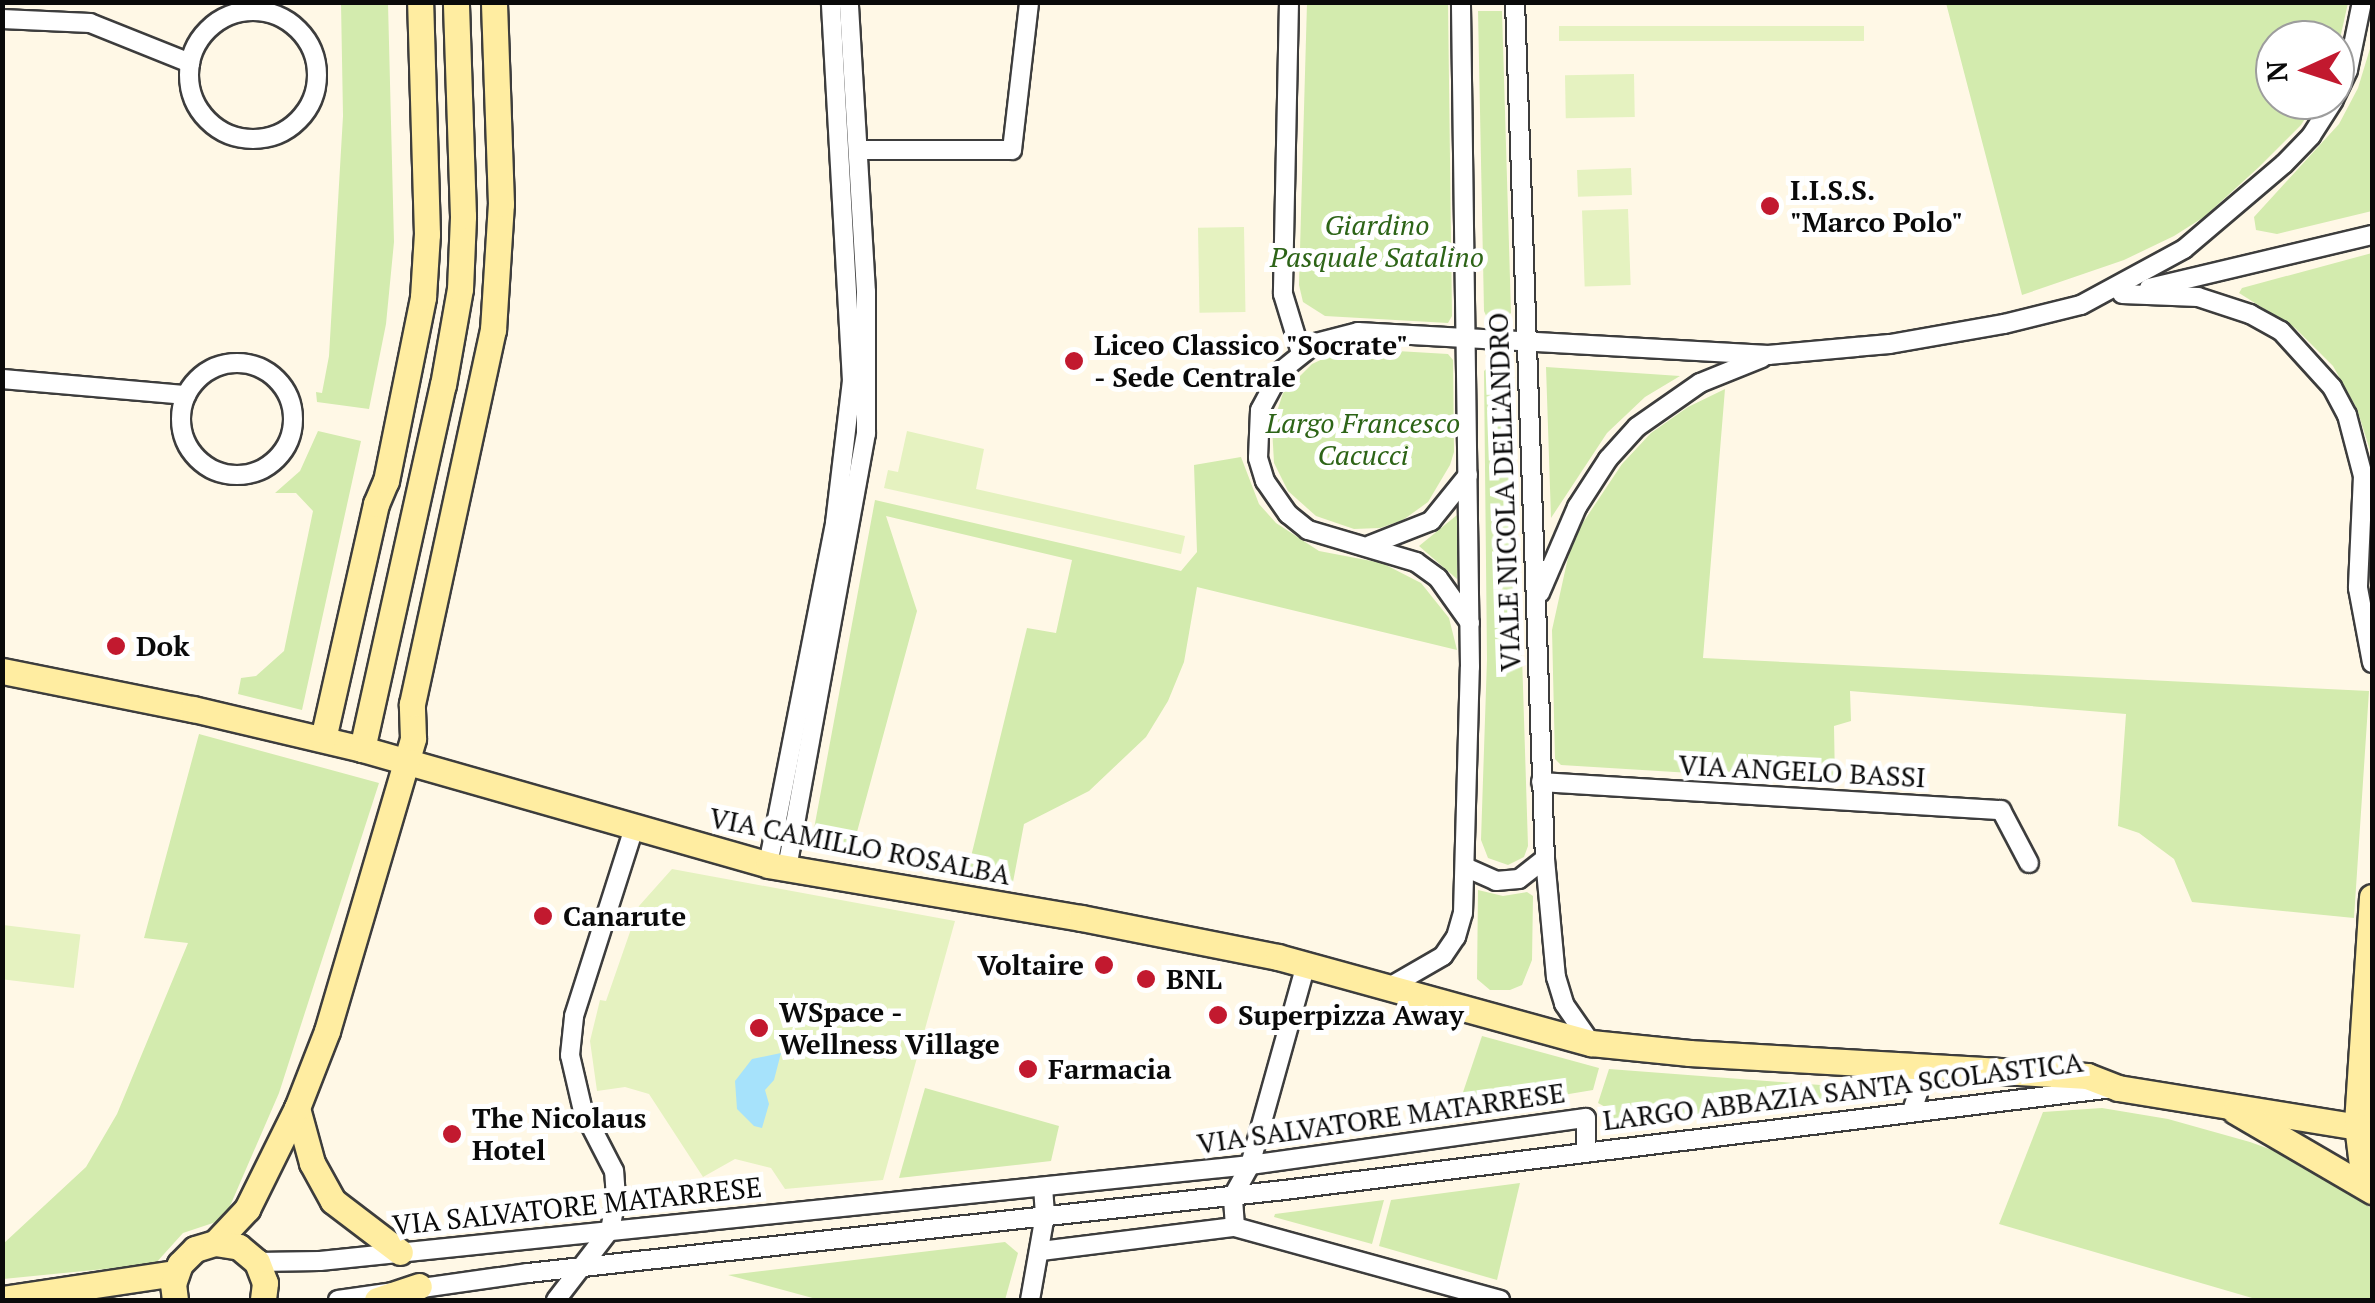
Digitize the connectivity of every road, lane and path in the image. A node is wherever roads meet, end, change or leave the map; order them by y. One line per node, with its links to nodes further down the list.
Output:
1 (420, 2): 26 (main road)
2 (456, 2): 28 (main road)
3 (494, 2): 35 (main road)
4 (831, 2): 37 (street)
5 (849, 2): 15 (street)
6 (1029, 2): 15 (street)
7 (1289, 2): 21 (street)
8 (1461, 2): 19 (street, VIALE NICOLA DELL'ANDRO)
9 (1515, 2): 20 (street, VIALE NICOLA DELL'ANDRO)
10 (2362, 2): 12 (street)
11 (2, 19): 13 (street)
12 (2355, 36)
13 (190, 63): 13 (street)
14 (2322, 120): 18 (street)
15 (858, 150): 37 (street)
16 (2372, 235): 17 (street)
17 (2122, 294): 18 (street); 31 (street)
18 (2081, 305): 22 (street)
19 (1467, 340): 20 (street); 21 (street); 25 (street, VIALE NICOLA DELL'ANDRO)
20 (1528, 344): 22 (street); 29 (street, VIALE NICOLA DELL'ANDRO)
21 (1300, 353): 27 (street)
22 (1768, 355): 29 (street)
23 (2, 378): 24 (street)
24 (186, 395): 24 (street)
25 (1468, 475): 27 (street); 30 (street, VIALE NICOLA DELL'ANDRO)
26 (376, 504): 28 (main road); 33 (main road)
27 (1370, 545): 30 (street)
28 (406, 552): 34 (main road)
29 (1536, 603): 36 (street, VIALE NICOLA DELL'ANDRO)
30 (1470, 623): 42 (street, VIALE NICOLA DELL'ANDRO)
31 (2372, 664)
32 (2, 671): 33 (main road, VIA CAMILLO ROSALBA)
33 (322, 739): 34 (main road, VIA CAMILLO ROSALBA)
34 (362, 749): 35 (main road, VIA CAMILLO ROSALBA)
35 (407, 760): 38 (main road, VIA CAMILLO ROSALBA); 51 (main road)
36 (1541, 782): 39 (street, VIALE NICOLA DELL'ANDRO); 40 (street, VIA ANGELO BASSI)
37 (789, 806): 41 (street)
38 (634, 828): 41 (main road, VIA CAMILLO ROSALBA); 62 (street)
39 (1545, 859): 42 (street); 46 (street, VIALE NICOLA DELL'ANDRO)
40 (2028, 863)
41 (778, 867): 44 (main road, VIA CAMILLO ROSALBA)
42 (1464, 868): 45 (street, VIALE NICOLA DELL'ANDRO)
43 (2372, 897): 47 (main road)
44 (1306, 964): 45 (main road, VIA CAMILLO ROSALBA); 55 (street)
45 (1391, 986): 46 (main road, VIA CAMILLO ROSALBA)
46 (1591, 1042): 48 (main road, LARGO ABBAZIA SANTA SCOLASTICA)
47 (2367, 1063): 53 (main road)
48 (1917, 1067): 49 (main road, LARGO ABBAZIA SANTA SCOLASTICA); 52 (street)
49 (2118, 1088): 50 (main road); 52 (street, LARGO ABBAZIA SANTA SCOLASTICA)
50 (2222, 1103): 53 (main road); 57 (main road)
51 (297, 1108): 59 (main road); 65 (main road)
52 (1912, 1110): 54 (street, LARGO ABBAZIA SANTA SCOLASTICA)
53 (2365, 1127): 57 (main road)
54 (1586, 1152): 55 (street, VIA SALVATORE MATARRESE); 58 (street, VIA SALVATORE MATARRESE)
55 (1250, 1165): 56 (street, VIA SALVATORE MATARRESE); 58 (street)
56 (1043, 1188): 60 (street); 62 (street, VIA SALVATORE MATARRESE)
57 (2372, 1190)
58 (1233, 1196): 60 (street, VIA SALVATORE MATARRESE); 61 (street)
59 (247, 1209): 63 (main road); 66 (main road)
60 (1045, 1215): 64 (street); 67 (street, VIA SALVATORE MATARRESE)
61 (1235, 1228): 64 (street); 77 (street)
62 (610, 1230): 65 (street, VIA SALVATORE MATARRESE); 67 (street)
63 (215, 1243): 66 (main road); 68 (main road)
64 (1040, 1251): 76 (street)
65 (400, 1252): 66 (street, VIA SALVATORE MATARRESE)
66 (253, 1258): 72 (main road)
67 (580, 1268): 69 (street, VIA SALVATORE MATARRESE); 75 (street)
68 (176, 1273): 70 (main road); 71 (main road)
69 (419, 1286): 73 (street, VIA SALVATORE MATARRESE); 74 (main road)
70 (2, 1300)
71 (175, 1300)
72 (264, 1300)
73 (338, 1300)
74 (377, 1300)
75 (556, 1300)
76 (1030, 1300)
77 (1500, 1300)

